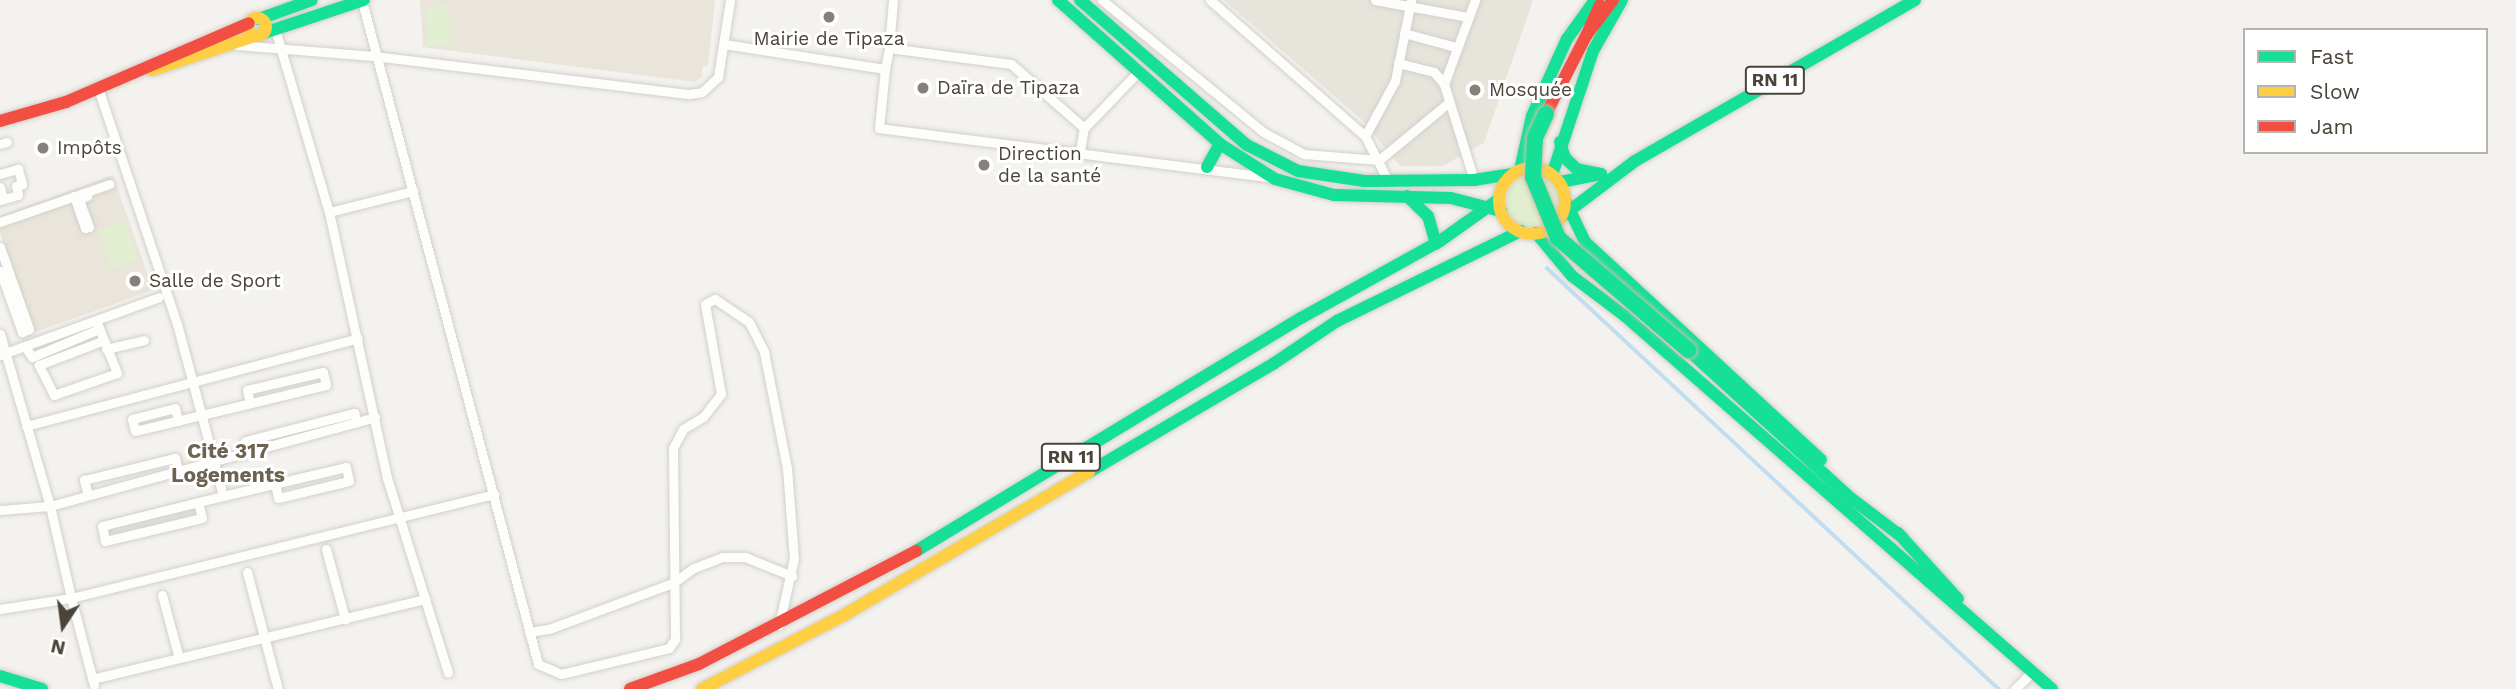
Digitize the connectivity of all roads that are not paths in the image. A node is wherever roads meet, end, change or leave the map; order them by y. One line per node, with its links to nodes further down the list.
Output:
1 (312, 0): 18 (main road)
2 (363, 0): 18 (main road); 26 (street)
3 (730, 0): 21 (street)
4 (893, 0): 25 (street)
5 (1058, 0): 29 (main road)
6 (1080, 0): 49 (main road)
7 (1102, 0): 40 (street)
8 (1210, 0): 36 (street)
9 (1375, 0): 16 (street)
10 (1475, 0): 17 (street)
11 (1595, 0): 43 (main road)
12 (1603, 0): 20 (main road)
13 (1613, 0): 20 (main road)
14 (1622, 0): 37 (main road)
15 (1914, 0): 41 (main road, RN 11)
16 (1410, 3): 17 (street); 19 (street)
17 (1468, 17): 24 (street)
18 (260, 28): 22 (main road); 23 (street); 30 (main road)
19 (1404, 33): 24 (street); 27 (street)
20 (1586, 36): 77 (main road, bridge)
21 (724, 44): 26 (street); 28 (street)
22 (226, 45): 23 (street); 30 (main road)
23 (284, 47): 26 (street); 57 (street)
24 (1456, 47): 31 (street)
25 (889, 48): 28 (street); 35 (street)
26 (374, 56): 51 (street)
27 (1398, 63): 31 (street); 36 (street)
28 (885, 69): 39 (street)
29 (1138, 72): 35 (street); 38 (main road)
30 (134, 73): 32 (main road)
31 (1444, 84): 33 (street)
32 (98, 88): 34 (main road); 71 (street)
33 (1447, 104): 40 (street); 48 (street)
34 (0, 121)
35 (1084, 128): 39 (street)
36 (1365, 136): 40 (street)
37 (1560, 142): 45 (main road); 46 (main road)
38 (1220, 144): 42 (main road); 47 (main road)
39 (1080, 152): 42 (street)
40 (1379, 160): 49 (street)
41 (1635, 161): 45 (main road, RN 11); 56 (main road, RN 11)
42 (1207, 167): 47 (street)
43 (1516, 172): 46 (main road); 48 (main road); 55 (main road, RN 11)
44 (0, 174): 54 (street)
45 (1600, 174): 46 (main road)
46 (1556, 178): 56 (main road)
47 (1275, 179): 53 (main road)
48 (1474, 180): 49 (main road)
49 (1388, 181)
50 (0, 187): 54 (street)
51 (413, 191): 57 (street); 81 (street)
52 (74, 196): 52 (street); 58 (street)
53 (1407, 196): 55 (main road); 60 (main road)
54 (2, 200)
55 (1497, 206): 59 (main road); 60 (main road, RN 11)
56 (1565, 209): 59 (main road, RN 11); 89 (main road)
57 (329, 212): 67 (street)
58 (0, 222)
59 (1528, 232): 85 (main road); 110 (main road, RN 11)
60 (1436, 244): 100 (main road, RN 11)
61 (0, 247): 63 (street)
62 (0, 271): 63 (street)
63 (6, 284)
64 (159, 297): 65 (street)
65 (98, 326): 69 (street); 70 (street)
66 (0, 334): 70 (street)
67 (358, 338): 71 (street); 74 (street)
68 (144, 340): 69 (street)
69 (104, 345): 69 (street)
70 (3, 355): 76 (street)
71 (190, 380): 73 (street); 76 (street)
72 (250, 403): 72 (street); 73 (street)
73 (203, 414): 75 (street); 78 (street)
74 (375, 417): 78 (street); 88 (street)
75 (178, 421): 75 (street)
76 (26, 426): 86 (street)
77 (1775, 430): 85 (main road); 89 (main road)
78 (214, 458): 79 (street); 83 (street)
79 (178, 470): 82 (street); 82 (street)
80 (275, 484): 80 (street); 83 (street)
81 (494, 494): 88 (street); 101 (street)
82 (88, 495): 86 (street)
83 (223, 496): 84 (street)
84 (198, 502): 84 (street)
85 (1842, 505): 99 (main road)
86 (50, 506): 87 (street); 95 (street)
87 (0, 510)
88 (398, 517): 95 (street); 96 (street)
89 (1902, 537): 99 (main road)
90 (326, 549): 98 (street)
91 (247, 572): 102 (street)
92 (792, 576): 93 (street); 93 (street); 100 (street)
93 (673, 583): 101 (street); 101 (street)
94 (162, 595): 103 (street)
95 (71, 598): 97 (street); 103 (street)
96 (426, 600): 98 (street); 104 (street)
97 (0, 610)
98 (345, 619): 102 (street)
99 (1979, 624): 105 (main road)
100 (779, 627): 109 (main road, RN 11)
101 (528, 632)
102 (265, 638): 103 (street); 108 (street)
103 (179, 659)
104 (448, 673)
105 (2031, 673): 111 (street); 112 (main road)
106 (0, 676): 107 (main road)
107 (42, 689)
108 (278, 689)
109 (629, 689)
110 (702, 689)
111 (2015, 689)
112 (2052, 689)

